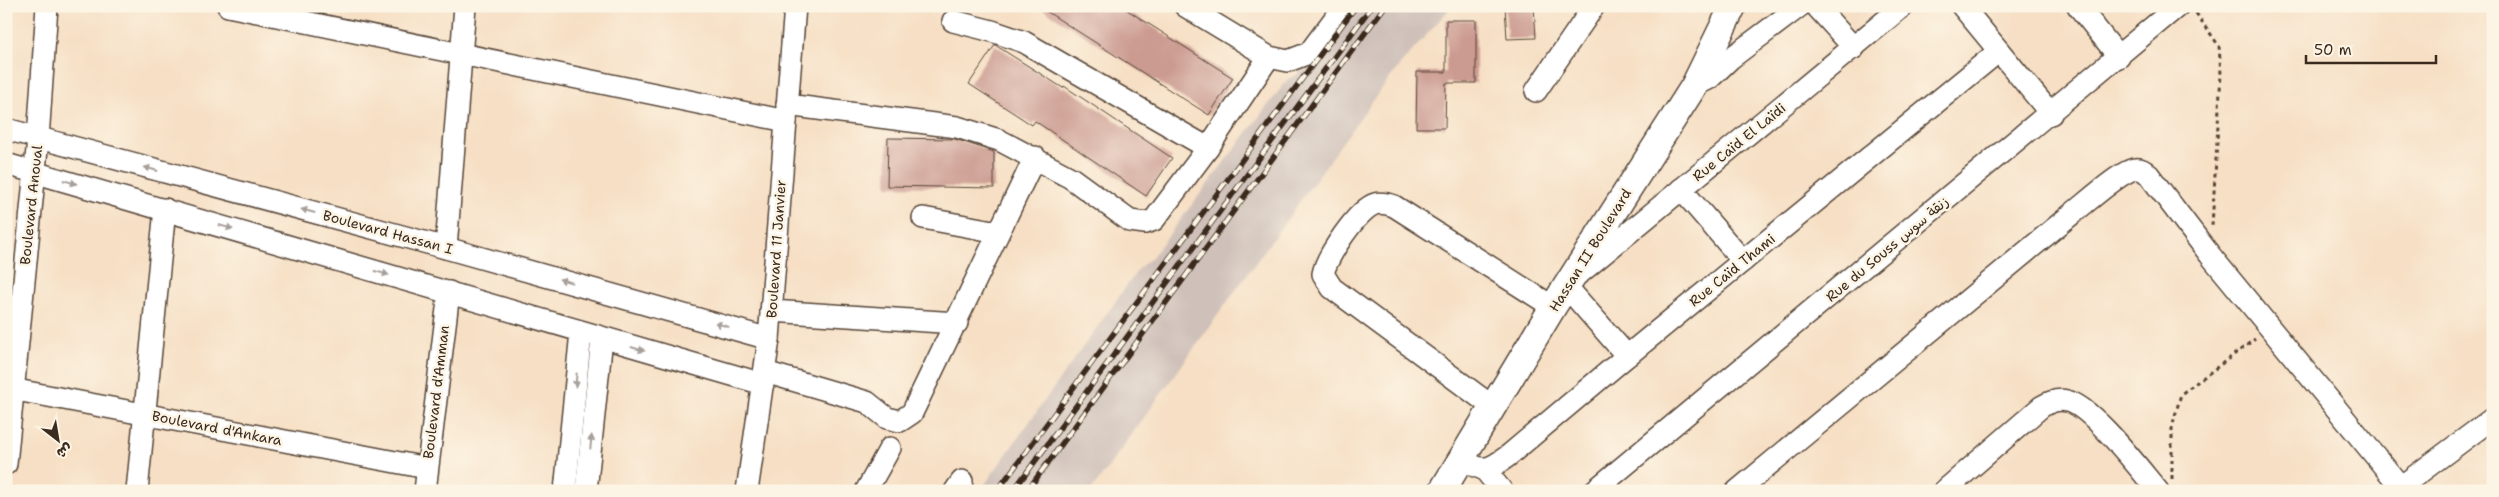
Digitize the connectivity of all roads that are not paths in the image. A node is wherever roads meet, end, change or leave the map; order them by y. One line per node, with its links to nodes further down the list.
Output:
1 (47, 6): 26 (street, Boulevard Anoual)
2 (228, 6): 18 (street)
3 (465, 6): 18 (street)
4 (795, 6): 23 (street, Boulevard 11 Janvier)
5 (1186, 6): 19 (street)
6 (1344, 6): 19 (street)
7 (1594, 6): 22 (street)
8 (1733, 6): 21 (main road, Hassan II Boulevard)
9 (1800, 6): 21 (street)
10 (1816, 6): 16 (street)
11 (1903, 6): 16 (street, Rue Caïd El Laïdi)
12 (1962, 6): 17 (street)
13 (2078, 6): 20 (street)
14 (2178, 6): 20 (street, Rue du Souss زنقة سوس)
15 (954, 21): 27 (street)
16 (1854, 48): 31 (street, Rue Caïd El Laïdi)
17 (1999, 51): 24 (street); 36 (street, Rue Caïd Thami)
18 (460, 54): 23 (street); 35 (street)
19 (1269, 56): 27 (street)
20 (2119, 57): 24 (street, Rue du Souss زنقة سوس)
21 (1694, 86): 37 (main road, Hassan II Boulevard)
22 (1536, 91)
23 (787, 113): 28 (street); 39 (street, Boulevard 11 Janvier)
24 (2050, 114): 64 (street, Rue du Souss زنقة سوس)
25 (6, 129): 26 (street, Boulevard Hassan I)
26 (38, 139): 30 (street, Boulevard Anoual); 35 (street, Boulevard Hassan I, one-way to 26)
27 (1208, 148): 28 (street)
28 (1035, 157): 34 (street)
29 (6, 164): 30 (street)
30 (35, 172): 32 (street, one-way to 32); 46 (street, Boulevard Anoual)
31 (1681, 189): 36 (street); 37 (street, Rue Caïd El Laïdi)
32 (165, 209): 38 (street, one-way to 38); 48 (street)
33 (923, 218): 34 (street)
34 (998, 232): 40 (street)
35 (446, 248): 43 (street, Boulevard Hassan I, one-way to 35)
36 (1743, 261): 44 (street, Rue Caïd Thami)
37 (1564, 290): 44 (street); 47 (main road, Hassan II Boulevard); 47 (street)
38 (448, 292): 41 (street); 53 (street, Boulevard d'Amman)
39 (771, 311): 40 (street); 43 (street, Boulevard 11 Janvier)
40 (957, 322): 45 (street)
41 (580, 332): 42 (street); 54 (street, one-way to 54)
42 (602, 338): 45 (street, one-way to 45); 55 (street, one-way to 42)
43 (769, 339): 45 (street, Boulevard 11 Janvier)
44 (1627, 356): 52 (street, Rue Caïd Thami)
45 (764, 378): 60 (street, Boulevard 11 Janvier)
46 (10, 389): 48 (street, Boulevard d'Ankara); 51 (street, Boulevard Anoual)
47 (1493, 407): 52 (main road, Hassan II Boulevard)
48 (143, 414): 53 (street, Boulevard d'Ankara); 58 (street)
49 (2493, 418): 57 (street)
50 (890, 448): 61 (street)
51 (6, 464)
52 (1473, 464): 62 (main road, Hassan II Boulevard); 63 (street)
53 (427, 468): 59 (street, Boulevard d'Amman)
54 (565, 485): 55 (street)
55 (587, 486)
56 (2165, 486): 66 (street)
57 (2398, 488): 65 (street)
58 (137, 491)
59 (425, 491)
60 (747, 491)
61 (866, 491)
62 (1442, 491)
63 (1502, 491)
64 (1594, 491)
65 (1737, 491)
66 (1944, 491)

